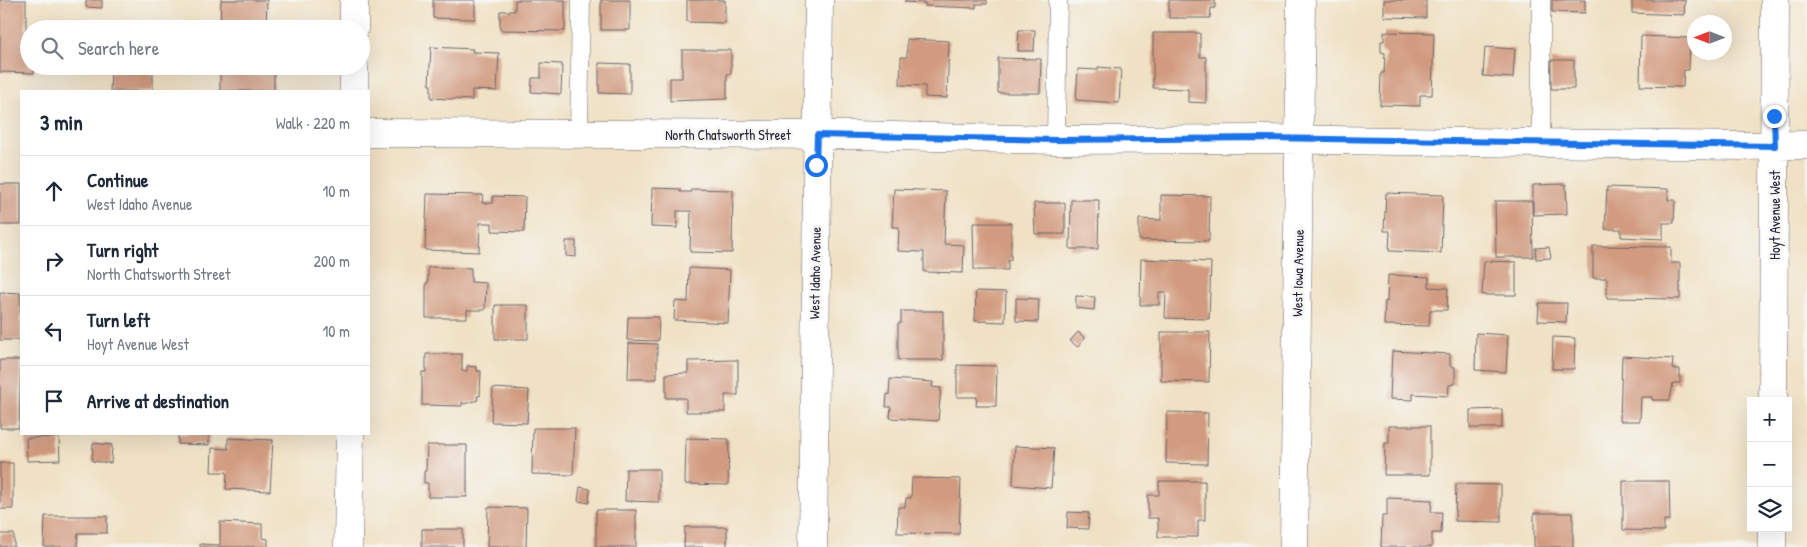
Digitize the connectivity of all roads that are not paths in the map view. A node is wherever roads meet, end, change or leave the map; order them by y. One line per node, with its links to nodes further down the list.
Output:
1 (354, 0): 8 (street)
2 (581, 0): 12 (lane)
3 (819, 0): 13 (street, West Idaho Avenue)
4 (1058, 0): 15 (lane)
5 (1301, 0): 14 (street, West Iowa Avenue)
6 (1541, 0): 16 (lane)
7 (1775, 0): 18 (street, Hoyt Avenue West)
8 (354, 20)
9 (354, 75): 10 (street)
10 (354, 90)
11 (370, 133): 12 (street, North Chatsworth Street)
12 (579, 134): 13 (street, North Chatsworth Street)
13 (817, 135): 15 (street, North Chatsworth Street); 23 (street, West Idaho Avenue)
14 (1300, 139): 15 (street, North Chatsworth Street); 16 (street, North Chatsworth Street); 24 (street, West Iowa Avenue)
15 (1056, 140)
16 (1541, 142): 18 (street, North Chatsworth Street)
17 (1807, 145): 18 (street, North Chatsworth Street)
18 (1775, 146): 19 (street, Hoyt Avenue West)
19 (1773, 397)
20 (350, 435): 22 (street)
21 (1772, 532): 25 (street)
22 (348, 547)
23 (813, 547)
24 (1294, 547)
25 (1772, 547)

